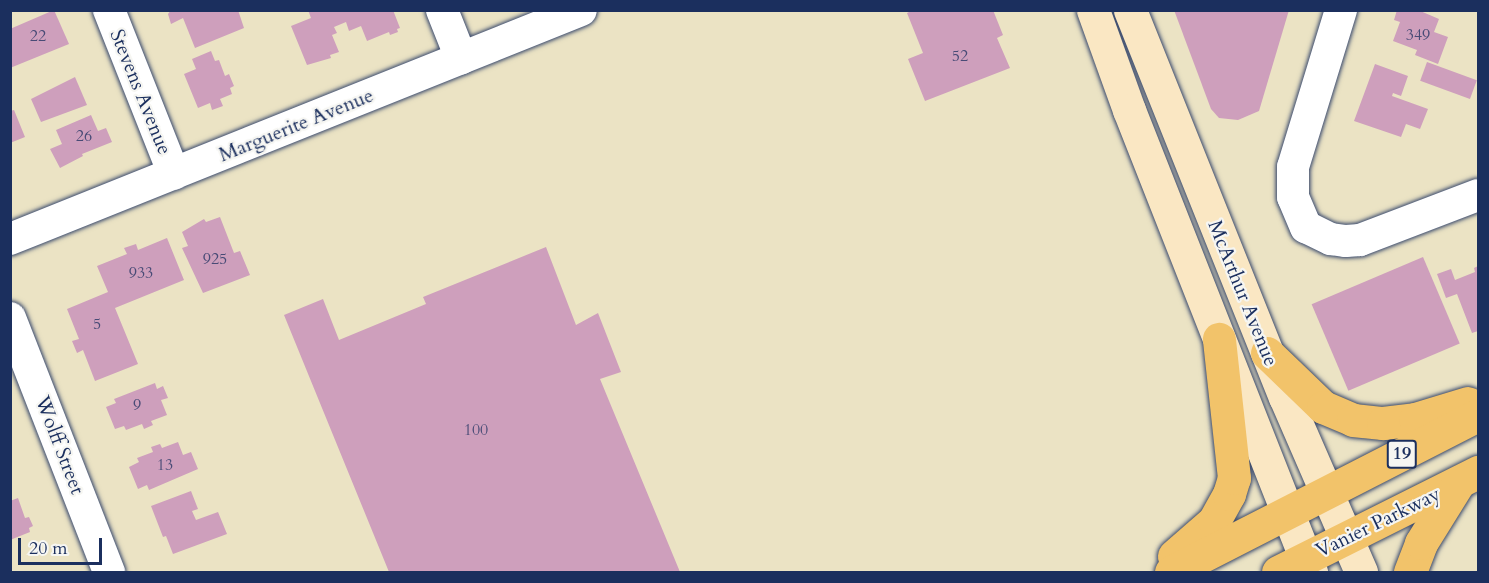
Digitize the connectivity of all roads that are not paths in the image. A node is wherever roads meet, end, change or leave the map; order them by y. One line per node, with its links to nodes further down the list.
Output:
1 (109, 10): 8 (street, Stevens Avenue)
2 (442, 10): 7 (street)
3 (581, 10): 7 (street, Marguerite Avenue)
4 (1093, 10): 12 (main road, McArthur Avenue)
5 (1130, 10): 13 (main road, McArthur Avenue)
6 (1341, 10): 9 (street)
7 (461, 58): 8 (street, Marguerite Avenue)
8 (174, 174): 10 (street, Marguerite Avenue)
9 (1479, 195)
10 (10, 239)
11 (10, 318): 21 (street, Wolff Street)
12 (1219, 339): 18 (main road, McArthur Avenue); 22 (main road)
13 (1267, 353): 14 (main road); 17 (main road, McArthur Avenue)
14 (1479, 400)
15 (1479, 416): 17 (main road, 19)
16 (1469, 477): 19 (main road, Vanier Parkway); 25 (main road)
17 (1326, 493): 18 (main road, 19); 19 (main road, McArthur Avenue)
18 (1287, 513): 20 (main road, McArthur Avenue); 23 (main road, 19)
19 (1346, 538): 20 (main road, Vanier Parkway); 24 (main road, McArthur Avenue)
20 (1298, 568)
21 (109, 573)
22 (1155, 573)
23 (1171, 573)
24 (1361, 573)
25 (1410, 573)

